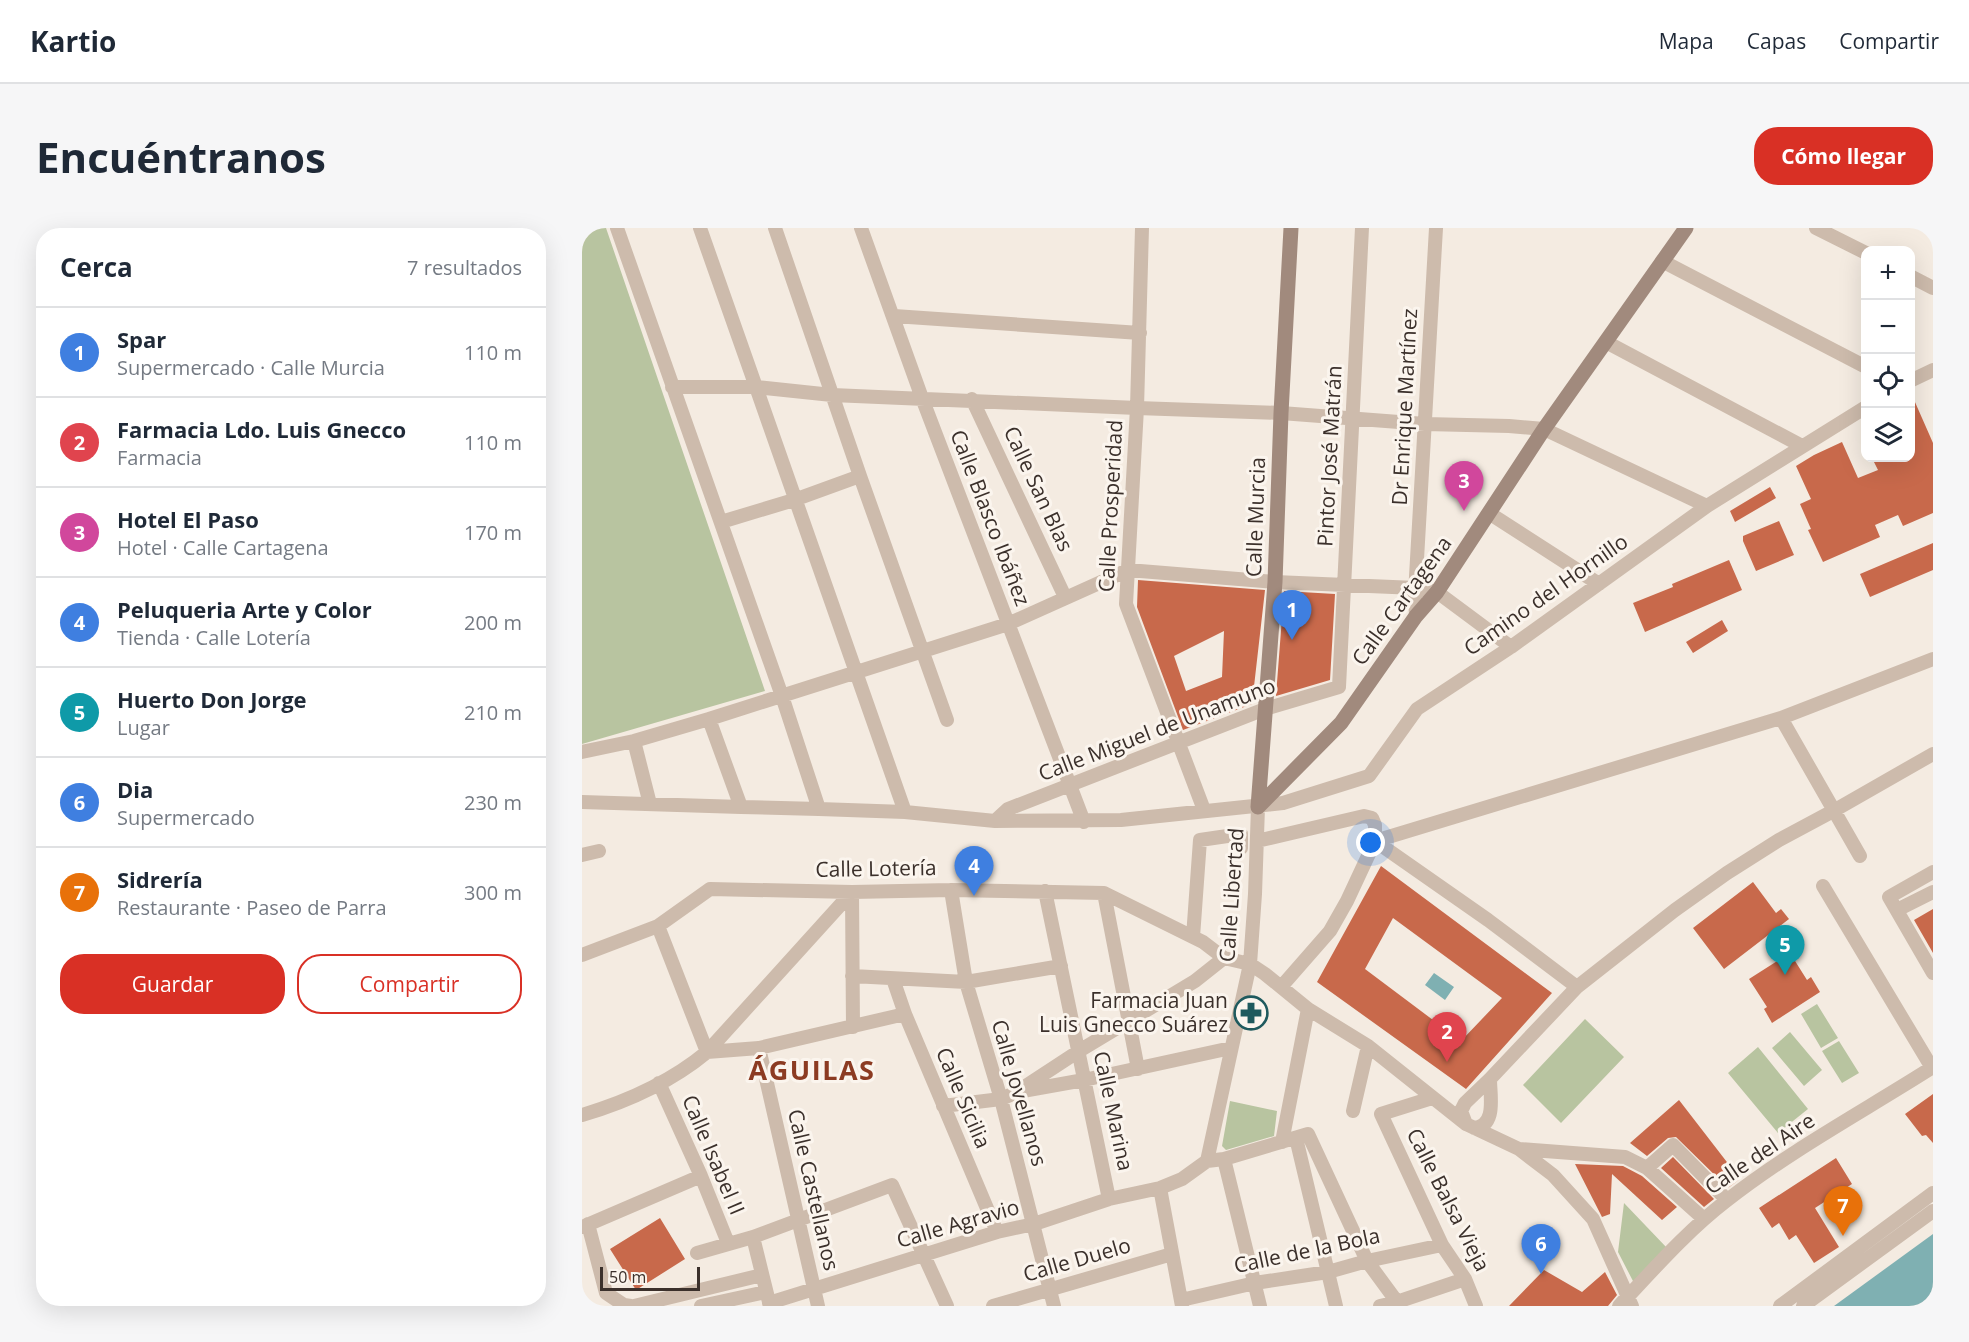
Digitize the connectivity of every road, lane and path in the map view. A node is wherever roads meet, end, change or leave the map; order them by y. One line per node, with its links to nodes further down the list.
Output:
1 (617, 228): 21 (street)
2 (700, 228): 22 (street)
3 (775, 228): 23 (street)
4 (861, 228): 15 (street, Calle Blasco Ibáñez)
5 (1142, 228): 16 (street, Calle Prosperidad)
6 (1291, 228): 28 (main road, Calle Murcia)
7 (1362, 228): 29 (street, Pintor José Matrán)
8 (1436, 228): 30 (street, Dr Enrique Martínez)
9 (1686, 228): 12 (main road, Calle Cartagena)
10 (1816, 228): 11 (street)
11 (1861, 250)
12 (1662, 261): 17 (main road, Calle Cartagena); 18 (street)
13 (1915, 278): 14 (street)
14 (1933, 288)
15 (894, 316): 16 (street); 24 (street, Calle Blasco Ibáñez)
16 (1140, 333): 26 (street, Calle Prosperidad)
17 (1606, 342): 31 (main road, Calle Cartagena); 32 (street)
18 (1861, 364)
19 (1933, 370): 20 (street)
20 (1915, 379)
21 (672, 387): 22 (street); 37 (street)
22 (756, 387): 23 (street); 34 (street)
23 (832, 395): 24 (street); 33 (street)
24 (922, 398): 25 (street); 46 (street, Calle Blasco Ibáñez)
25 (972, 399): 26 (street); 44 (street, Calle San Blas)
26 (1137, 408): 28 (street); 38 (street, Calle Prosperidad)
27 (1864, 408): 32 (street, Camino del Hornillo)
28 (1281, 413): 29 (street); 39 (main road, Calle Murcia)
29 (1354, 419): 30 (street); 41 (street, Pintor José Matrán)
30 (1425, 424): 31 (street); 42 (street, Dr Enrique Martínez)
31 (1544, 429): 35 (street); 36 (main road, Calle Cartagena)
32 (1802, 446): 35 (street, Camino del Hornillo)
33 (860, 476): 34 (street); 48 (street)
34 (794, 500): 37 (street); 50 (street)
35 (1707, 506): 40 (street, Camino del Hornillo)
36 (1489, 513): 40 (street); 43 (main road, Calle Cartagena)
37 (721, 522): 52 (street)
38 (1128, 570): 39 (street); 44 (street); 59 (street, Calle Prosperidad)
39 (1275, 582): 41 (street); 54 (main road, Calle Murcia)
40 (1599, 584): 47 (street, Camino del Hornillo)
41 (1344, 585): 42 (street); 51 (street, Pintor José Matrán)
42 (1416, 588): 43 (street); 45 (street, Dr Enrique Martínez)
43 (1437, 592): 45 (main road, Calle Cartagena); 47 (street)
44 (1065, 597): 46 (street)
45 (1416, 616): 53 (main road, Calle Cartagena)
46 (1008, 624): 48 (street); 62 (street, Calle Blasco Ibáñez)
47 (1511, 647): 66 (street, Camino del Hornillo)
48 (922, 651): 50 (street); 57 (street)
49 (1933, 659): 55 (street)
50 (856, 672): 52 (street); 70 (street)
51 (1340, 687): 53 (street); 54 (street, Calle Miguel de Unamuno)
52 (782, 696): 56 (street); 67 (street)
53 (1351, 706): 66 (main road, Calle Cartagena)
54 (1265, 709): 59 (street, Calle Miguel de Unamuno); 66 (main road, Calle Murcia)
55 (1781, 718): 69 (street); 74 (street)
56 (709, 719): 58 (street); 65 (street)
57 (947, 720)
58 (634, 741): 60 (street); 64 (street)
59 (1178, 742): 62 (street, Calle Miguel de Unamuno); 68 (street, Calle Prosperidad)
60 (582, 752)
61 (1933, 754): 69 (street)
62 (1071, 785): 71 (street, Calle Miguel de Unamuno); 72 (street, Calle Blasco Ibáñez)
63 (582, 802): 64 (street, Camino del Hornillo)
64 (650, 804): 65 (street, Camino del Hornillo)
65 (741, 807): 67 (street, Camino del Hornillo)
66 (1258, 807): 68 (street, Camino del Hornillo); 73 (street, Calle Libertad)
67 (819, 809): 70 (street, Camino del Hornillo)
68 (1204, 810): 72 (street, Camino del Hornillo)
69 (1835, 810): 78 (street); 98 (street)
70 (905, 812): 71 (street, Camino del Hornillo)
71 (995, 821): 72 (street, Camino del Hornillo)
72 (1084, 822)
73 (1257, 841): 74 (street); 91 (street, Calle Libertad)
74 (1375, 841): 97 (street); 98 (street)
75 (1241, 848): 88 (street)
76 (599, 851): 77 (street)
77 (582, 855)
78 (1860, 856)
79 (1933, 872): 86 (street)
80 (1823, 886): 108 (street)
81 (951, 890): 82 (street, Calle Lotería); 83 (street, Calle Lotería); 96 (street, Calle Jovellanos)
82 (1045, 891): 85 (street, Calle Lotería); 92 (street, Calle Marina)
83 (852, 892): 87 (street, Calle Lotería); 94 (street); 107 (street)
84 (1933, 892): 86 (street)
85 (1104, 893): 88 (street, Calle Lotería); 101 (street)
86 (1898, 910): 93 (street)
87 (658, 926): 89 (street, Calle Lotería); 107 (street)
88 (1198, 940): 90 (street, Calle Lotería)
89 (584, 951)
90 (1224, 958): 91 (street); 101 (street)
91 (1250, 964): 97 (street); 105 (street, Calle Libertad)
92 (1060, 966): 96 (street); 106 (street, Calle Marina)
93 (1933, 974)
94 (852, 976): 95 (street); 102 (street)
95 (893, 979): 96 (street); 100 (street, Calle Sicilia)
96 (966, 982): 114 (street, Calle Jovellanos)
97 (1281, 987): 99 (street)
98 (1577, 987): 110 (street)
99 (1308, 1009): 103 (street); 123 (street)
100 (905, 1014): 102 (street); 117 (street, Calle Sicilia)
101 (1130, 1021): 106 (street); 109 (street)
102 (853, 1027): 104 (street)
103 (1368, 1046): 115 (street); 118 (street)
104 (759, 1048): 107 (street); 135 (street, Calle Castellanos)
105 (1231, 1048): 109 (street); 127 (street, Calle Libertad)
106 (1079, 1051): 111 (street, Calle Marina); 113 (street)
107 (707, 1052): 112 (street)
108 (1933, 1067): 133 (street, Calle del Aire)
109 (1138, 1069): 111 (street)
110 (1490, 1079): 116 (street); 119 (street)
111 (1084, 1080): 113 (street); 132 (street, Calle Marina)
112 (659, 1083): 120 (street); 129 (street, Calle Isabel II)
113 (1017, 1092): 114 (street)
114 (1001, 1099): 117 (street); 137 (street, Calle Jovellanos)
115 (1435, 1101): 116 (street); 121 (street); 142 (street, Calle Balsa Vieja)
116 (1467, 1101): 119 (street); 121 (street)
117 (943, 1106): 139 (street, Calle Sicilia)
118 (1353, 1111)
119 (1490, 1113): 121 (street); 124 (street)
120 (582, 1115)
121 (1470, 1126): 124 (street)
122 (1302, 1136): 123 (street); 146 (street); 147 (street)
123 (1282, 1142): 126 (street)
124 (1502, 1143): 125 (street)
125 (1519, 1149): 128 (street); 155 (street)
126 (1224, 1159): 127 (street); 150 (street)
127 (1207, 1161): 130 (street, Calle Agravio)
128 (1647, 1168): 133 (street); 136 (street)
129 (701, 1176): 138 (street); 141 (street, Calle Isabel II)
130 (1160, 1188): 132 (street, Calle Agravio); 144 (street)
131 (1933, 1193): 167 (street)
132 (1109, 1199): 137 (street, Calle Agravio)
133 (1727, 1200): 136 (street, Calle del Aire)
134 (1933, 1211): 168 (street)
135 (798, 1219): 140 (street); 145 (street); 152 (street, Calle Castellanos)
136 (1704, 1219): 155 (street, Calle del Aire)
137 (1034, 1224): 139 (street, Calle Agravio); 151 (street, Calle Jovellanos)
138 (585, 1226): 157 (street)
139 (997, 1232): 145 (street, Calle Agravio)
140 (753, 1237): 141 (street); 148 (street)
141 (728, 1243): 143 (street)
142 (1442, 1245): 146 (street, Calle de la Bola); 149 (street, Calle Balsa Vieja)
143 (698, 1253)
144 (1173, 1254): 151 (street, Calle Duelo); 154 (street)
145 (925, 1255): 152 (street, Calle Agravio); 160 (street)
146 (1367, 1261): 147 (street, Calle de la Bola); 156 (street)
147 (1328, 1272): 150 (street, Calle de la Bola); 164 (street)
148 (762, 1275): 153 (street); 157 (street)
149 (1465, 1279): 156 (street); 166 (street, Calle Balsa Vieja)
150 (1255, 1283): 154 (street, Calle de la Bola); 163 (street)
151 (1049, 1289): 161 (street, Calle Duelo); 162 (street, Calle Jovellanos)
152 (814, 1290): 153 (street, Calle Agravio); 159 (street, Calle Castellanos)
153 (768, 1300): 158 (street, Calle Agravio)
154 (1181, 1303)
155 (1626, 1303)
156 (1399, 1304): 165 (street)
157 (627, 1306)
158 (701, 1306)
159 (818, 1306)
160 (947, 1306)
161 (993, 1306)
162 (1054, 1306)
163 (1260, 1306)
164 (1336, 1306)
165 (1380, 1306)
166 (1476, 1306)
167 (1780, 1306)
168 (1803, 1306)

